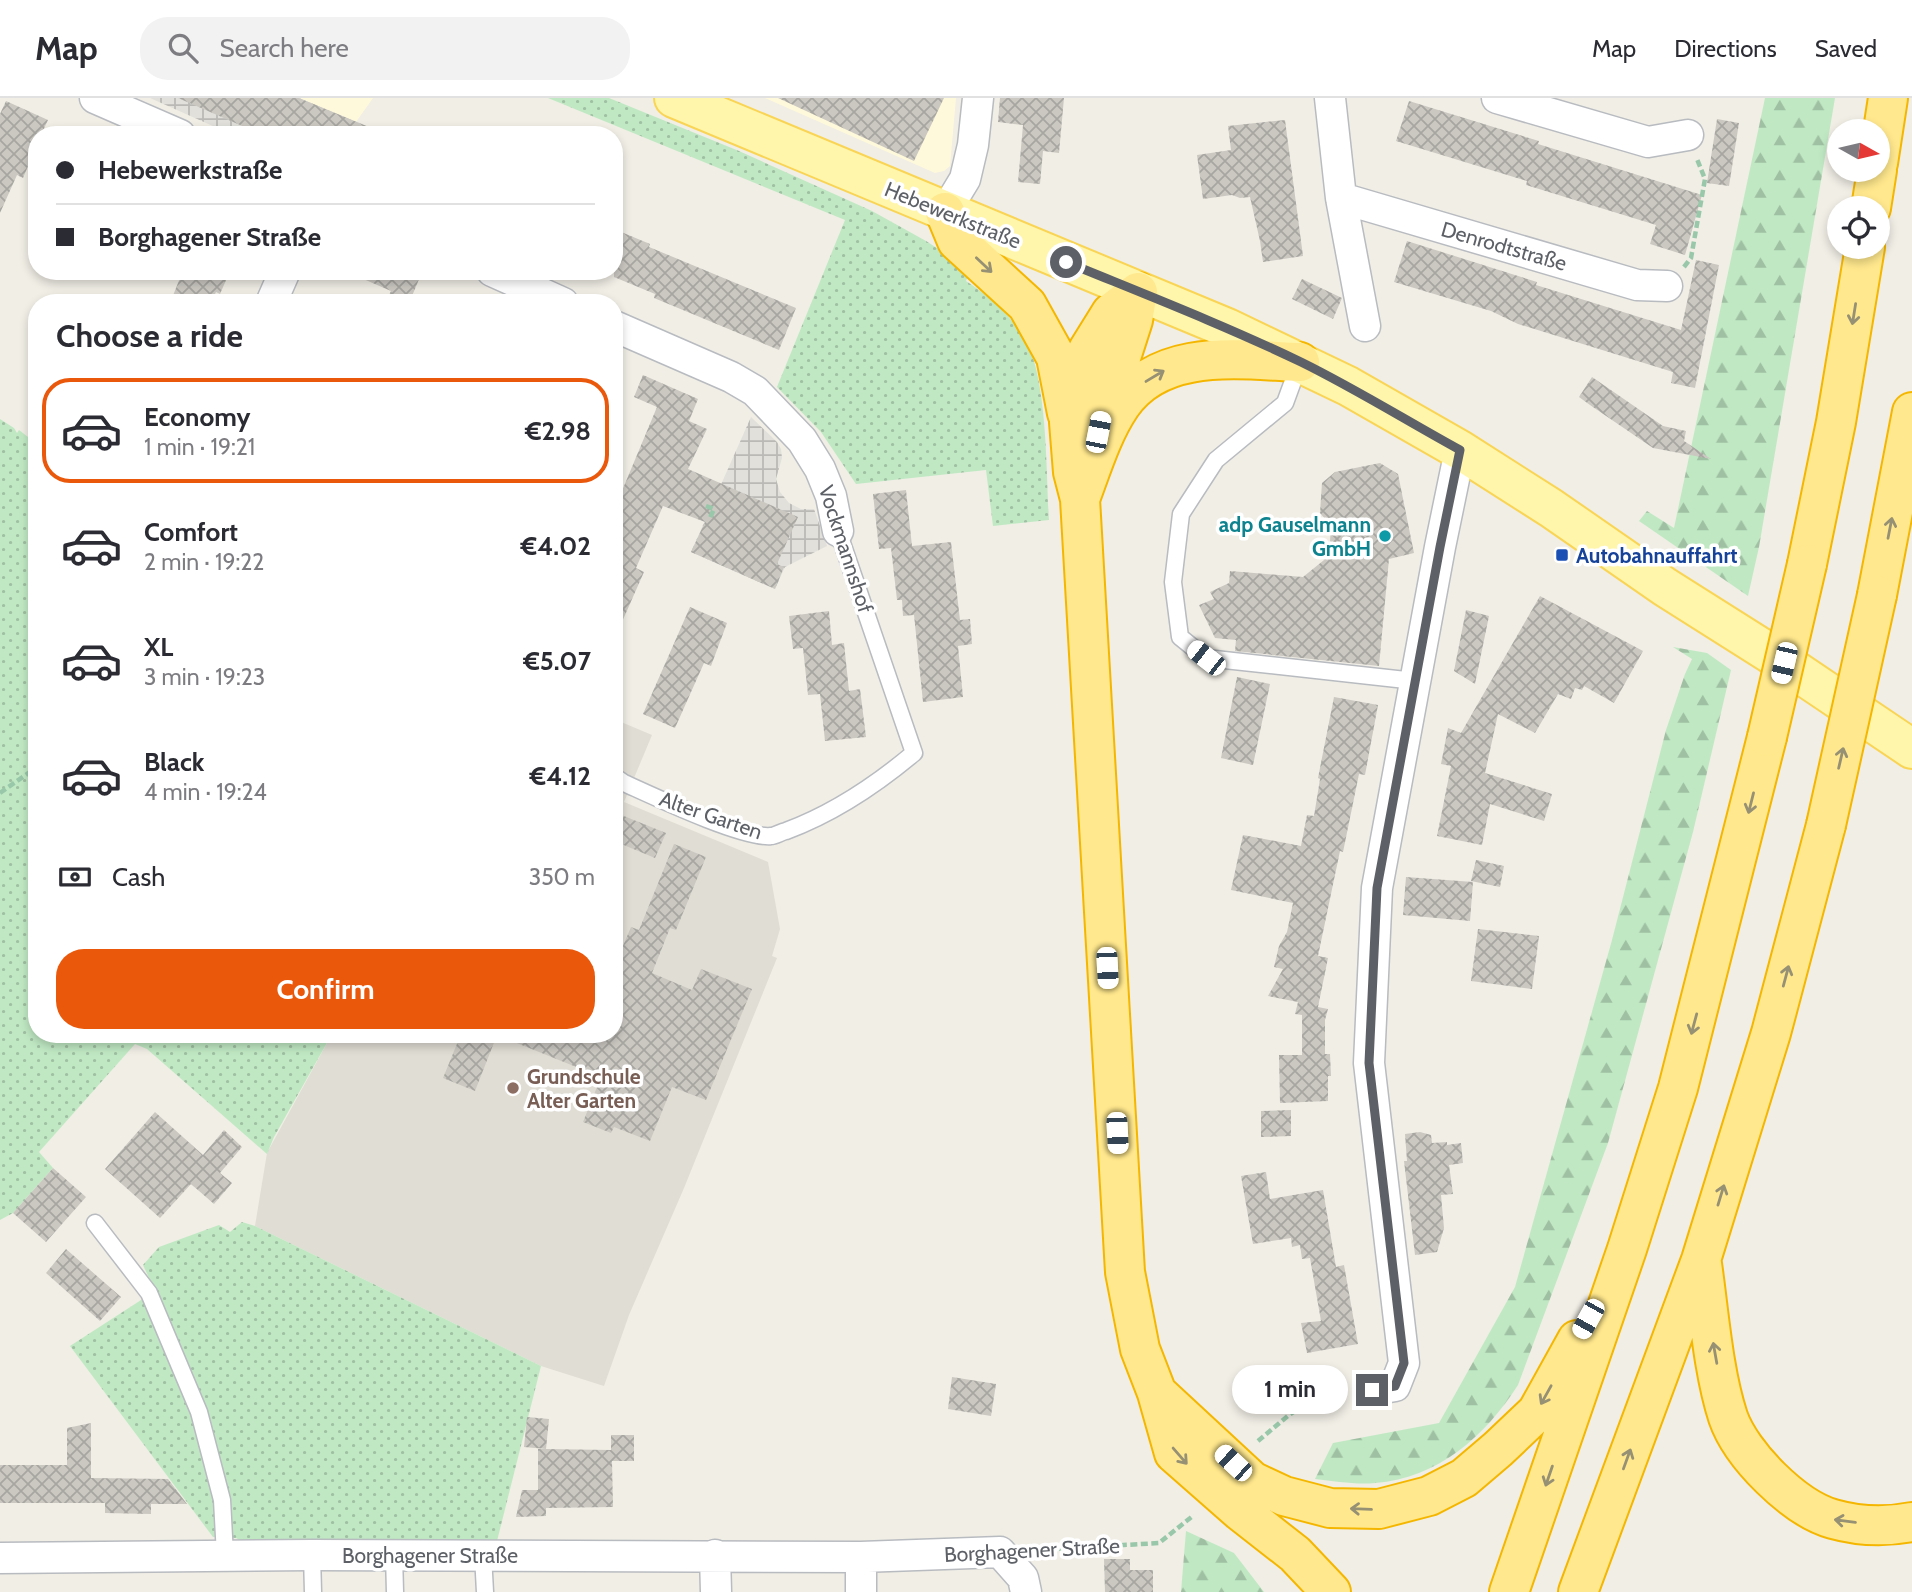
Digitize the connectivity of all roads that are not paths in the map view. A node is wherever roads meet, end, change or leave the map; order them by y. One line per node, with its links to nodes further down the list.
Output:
1 (95, 98): 8 (street)
2 (674, 98): 11 (main road, Hebewerkstraße)
3 (978, 98): 11 (street)
4 (1330, 98): 10 (street)
5 (1497, 98): 9 (street)
6 (1888, 98): 7 (highway)
7 (1885, 119)
8 (159, 126)
9 (1688, 135)
10 (1341, 198): 14 (street, Denrodtstraße); 17 (street)
11 (945, 212): 15 (main road, Hebewerkstraße); 21 (highway, one-way to 21)
12 (1863, 259): 30 (highway, one-way to 30, bridge)
13 (512, 280): 16 (street)
14 (1667, 286)
15 (1138, 292): 19 (main road, Hebewerkstraße); 21 (highway); 23 (highway)
16 (543, 294)
17 (1364, 326)
18 (623, 330): 24 (street, Vockmannshof)
19 (1300, 362): 22 (main road, Hebewerkstraße); 23 (highway, one-way to 19); 25 (lane)
20 (1912, 412): 31 (highway, one-way to 20, bridge)
21 (1069, 422): 23 (highway)
22 (1460, 450): 25 (street); 26 (main road, Hebewerkstraße)
23 (1086, 484): 33 (highway)
24 (838, 531): 27 (lane, Vockmannshof)
25 (1415, 681): 32 (street)
26 (1912, 749)
27 (914, 753): 28 (lane, Alter Garten)
28 (623, 782)
29 (95, 1223): 35 (lane)
30 (1627, 1249): 33 (highway, one-way to 33); 49 (highway, one-way to 49)
31 (1701, 1260): 34 (highway, one-way to 31); 50 (highway, one-way to 31)
32 (1372, 1390)
33 (1157, 1393): 48 (highway, one-way to 48)
34 (1912, 1522)
35 (225, 1555): 36 (street, Borghagener Straße); 41 (street, Borghagener Straße)
36 (312, 1555): 37 (street, Borghagener Straße); 42 (lane)
37 (394, 1555): 38 (street, Borghagener Straße); 43 (lane)
38 (483, 1555): 39 (street, Borghagener Straße); 44 (lane)
39 (715, 1555): 40 (street, Borghagener Straße); 45 (street)
40 (861, 1557): 46 (street); 47 (street, Borghagener Straße)
41 (0, 1558)
42 (313, 1592)
43 (395, 1592)
44 (485, 1592)
45 (716, 1592)
46 (861, 1592)
47 (1026, 1592)
48 (1331, 1592)
49 (1509, 1592)
50 (1578, 1592)

